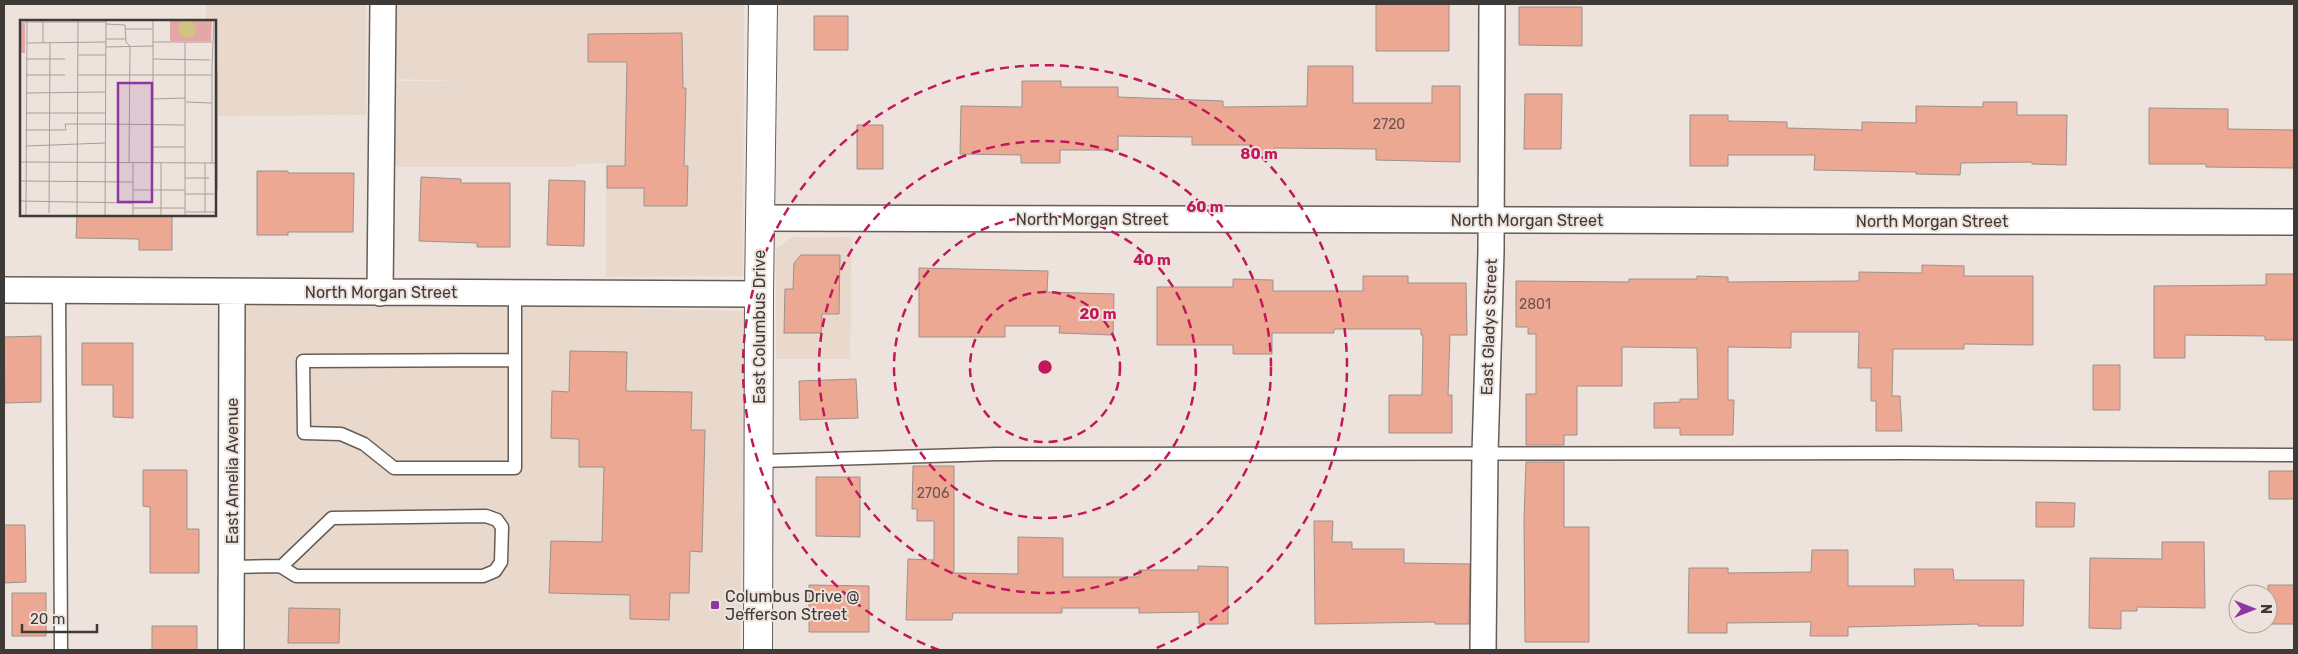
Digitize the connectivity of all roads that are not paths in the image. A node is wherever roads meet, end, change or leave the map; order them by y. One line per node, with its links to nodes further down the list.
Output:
1 (383, 4): 10 (street)
2 (763, 4): 4 (main road, East Columbus Drive)
3 (1492, 4): 5 (street, East Gladys Street)
4 (760, 218): 5 (street, North Morgan Street); 12 (main road, East Columbus Drive)
5 (1492, 220): 6 (street, North Morgan Street); 14 (street, East Gladys Street)
6 (2294, 222)
7 (4, 290): 8 (street, North Morgan Street)
8 (59, 291): 9 (street, North Morgan Street); 19 (lane)
9 (232, 292): 10 (street, North Morgan Street); 17 (street, East Amelia Avenue)
10 (380, 293): 11 (street, North Morgan Street)
11 (515, 293): 12 (street, North Morgan Street); 13 (lane)
12 (759, 294): 16 (main road, East Columbus Drive)
13 (515, 360): 13 (lane)
14 (1485, 454): 15 (lane); 16 (lane); 22 (street, East Gladys Street)
15 (2294, 456)
16 (758, 461): 21 (main road, East Columbus Drive)
17 (232, 566): 18 (lane); 20 (street, East Amelia Avenue)
18 (281, 566): 18 (lane)
19 (61, 650)
20 (231, 650)
21 (758, 650)
22 (1484, 650)

